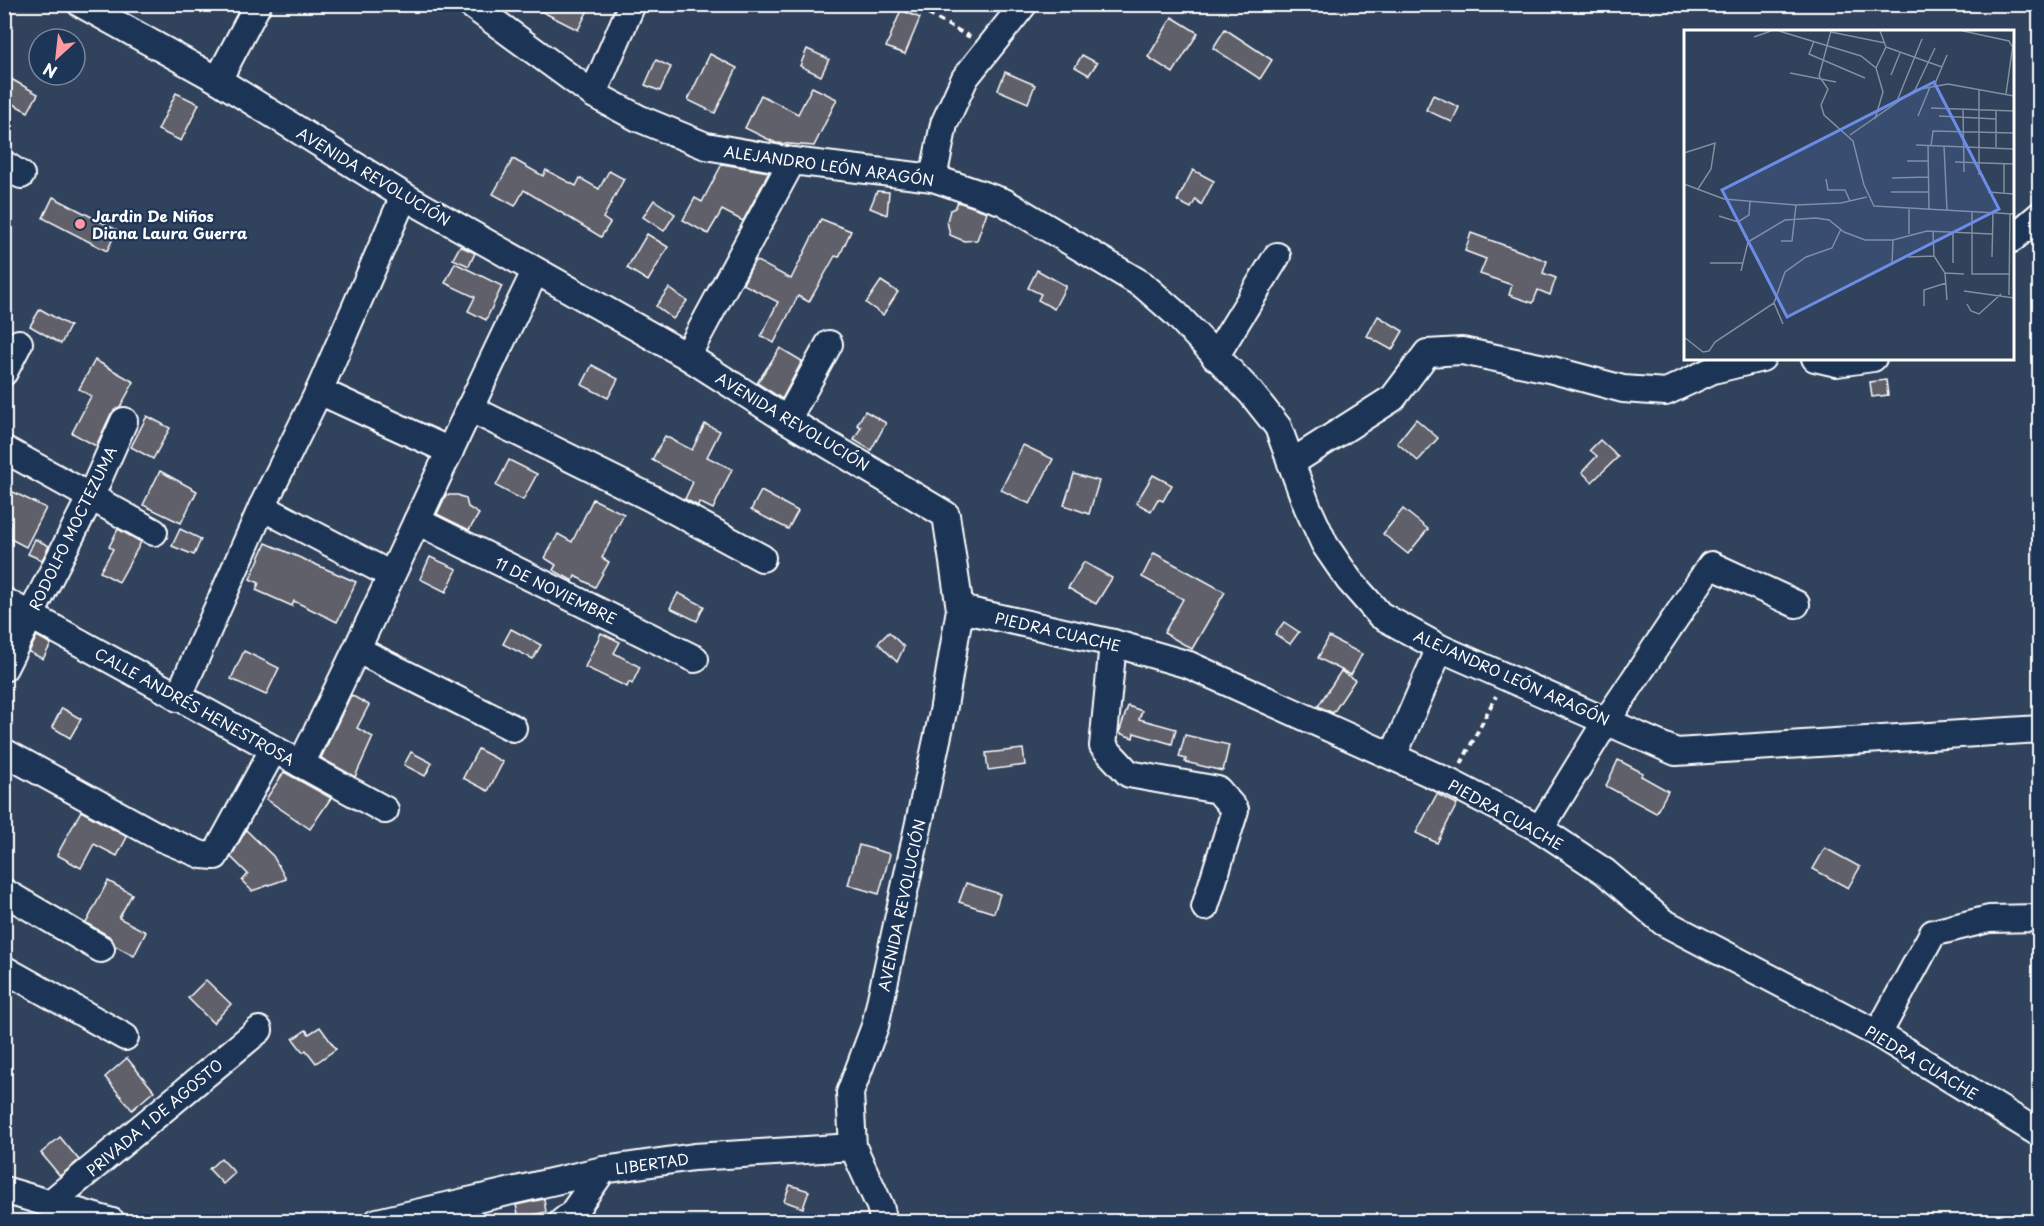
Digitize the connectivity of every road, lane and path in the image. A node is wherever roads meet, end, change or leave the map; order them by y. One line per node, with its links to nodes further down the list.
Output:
1 (81, 4): 8 (street, AVENIDA REVOLUCIÓN)
2 (258, 4): 8 (street)
3 (470, 4): 9 (street, ALEJANDRO LEÓN ARAGÓN)
4 (632, 4): 9 (street)
5 (910, 4): 7 (path)
6 (1024, 4): 7 (street)
7 (989, 47): 11 (street)
8 (218, 80): 12 (street, AVENIDA REVOLUCIÓN)
9 (593, 93): 10 (street, ALEJANDRO LEÓN ARAGÓN)
10 (792, 161): 11 (street, ALEJANDRO LEÓN ARAGÓN); 19 (street)
11 (933, 178): 20 (street, ALEJANDRO LEÓN ARAGÓN)
12 (404, 196): 16 (street, AVENIDA REVOLUCIÓN); 25 (street)
13 (2040, 215): 14 (street)
14 (2014, 238)
15 (1278, 256): 20 (street)
16 (535, 272): 19 (street, AVENIDA REVOLUCIÓN); 26 (street)
17 (19, 343): 24 (street)
18 (829, 344): 27 (street)
19 (687, 356): 27 (street, AVENIDA REVOLUCIÓN)
20 (1215, 357): 31 (street, ALEJANDRO LEÓN ARAGÓN)
21 (1754, 360): 31 (street)
22 (1824, 360): 23 (street)
23 (1859, 360)
24 (4, 372)
25 (319, 391): 30 (street); 33 (street)
26 (469, 408): 30 (street); 36 (street)
27 (787, 420): 40 (street, AVENIDA REVOLUCIÓN)
28 (124, 422): 32 (street, RODOLFO MOCTEZUMA)
29 (4, 449): 32 (street)
30 (450, 451): 34 (street)
31 (1291, 463): 43 (street, ALEJANDRO LEÓN ARAGÓN)
32 (90, 498): 35 (street); 41 (street, RODOLFO MOCTEZUMA)
33 (262, 507): 37 (street); 48 (street)
34 (417, 521): 37 (street); 45 (street, 11 DE NOVIEMBRE)
35 (154, 531)
36 (762, 558)
37 (391, 575): 44 (street)
38 (4, 601): 41 (street, CALLE ANDRÉS HENESTROSA)
39 (1796, 604): 49 (street)
40 (960, 609): 42 (street, PIEDRA CUACHE); 68 (street, AVENIDA REVOLUCIÓN)
41 (30, 615): 46 (street, RODOLFO MOCTEZUMA); 48 (street, CALLE ANDRÉS HENESTROSA)
42 (1113, 643): 54 (street, PIEDRA CUACHE); 60 (street)
43 (1440, 648): 47 (street, ALEJANDRO LEÓN ARAGÓN); 54 (street)
44 (358, 650): 50 (street); 55 (street)
45 (695, 658)
46 (4, 668)
47 (1507, 676): 49 (street, ALEJANDRO LEÓN ARAGÓN); 56 (path)
48 (178, 698): 52 (street, CALLE ANDRÉS HENESTROSA)
49 (1607, 720): 51 (street, ALEJANDRO LEÓN ARAGÓN); 58 (street)
50 (513, 728)
51 (2040, 729)
52 (273, 750): 53 (street); 55 (street, CALLE ANDRÉS HENESTROSA)
53 (4, 752)
54 (1394, 756): 56 (street, PIEDRA CUACHE)
55 (301, 764): 57 (street, CALLE ANDRÉS HENESTROSA)
56 (1451, 783): 58 (street, PIEDRA CUACHE)
57 (385, 810)
58 (1540, 829): 65 (street, PIEDRA CUACHE)
59 (4, 892): 62 (street)
60 (1205, 907)
61 (2040, 918): 65 (street)
62 (101, 949)
63 (4, 969): 66 (street)
64 (259, 1030): 71 (street, PRIVADA 1 DE AGOSTO)
65 (1878, 1034): 67 (street, PIEDRA CUACHE)
66 (125, 1037)
67 (2040, 1134)
68 (853, 1148): 69 (street, LIBERTAD); 75 (street)
69 (603, 1170): 73 (street, LIBERTAD); 74 (street)
70 (11, 1200): 71 (street)
71 (49, 1204): 72 (street)
72 (112, 1221)
73 (376, 1221)
74 (562, 1221)
75 (884, 1221)

